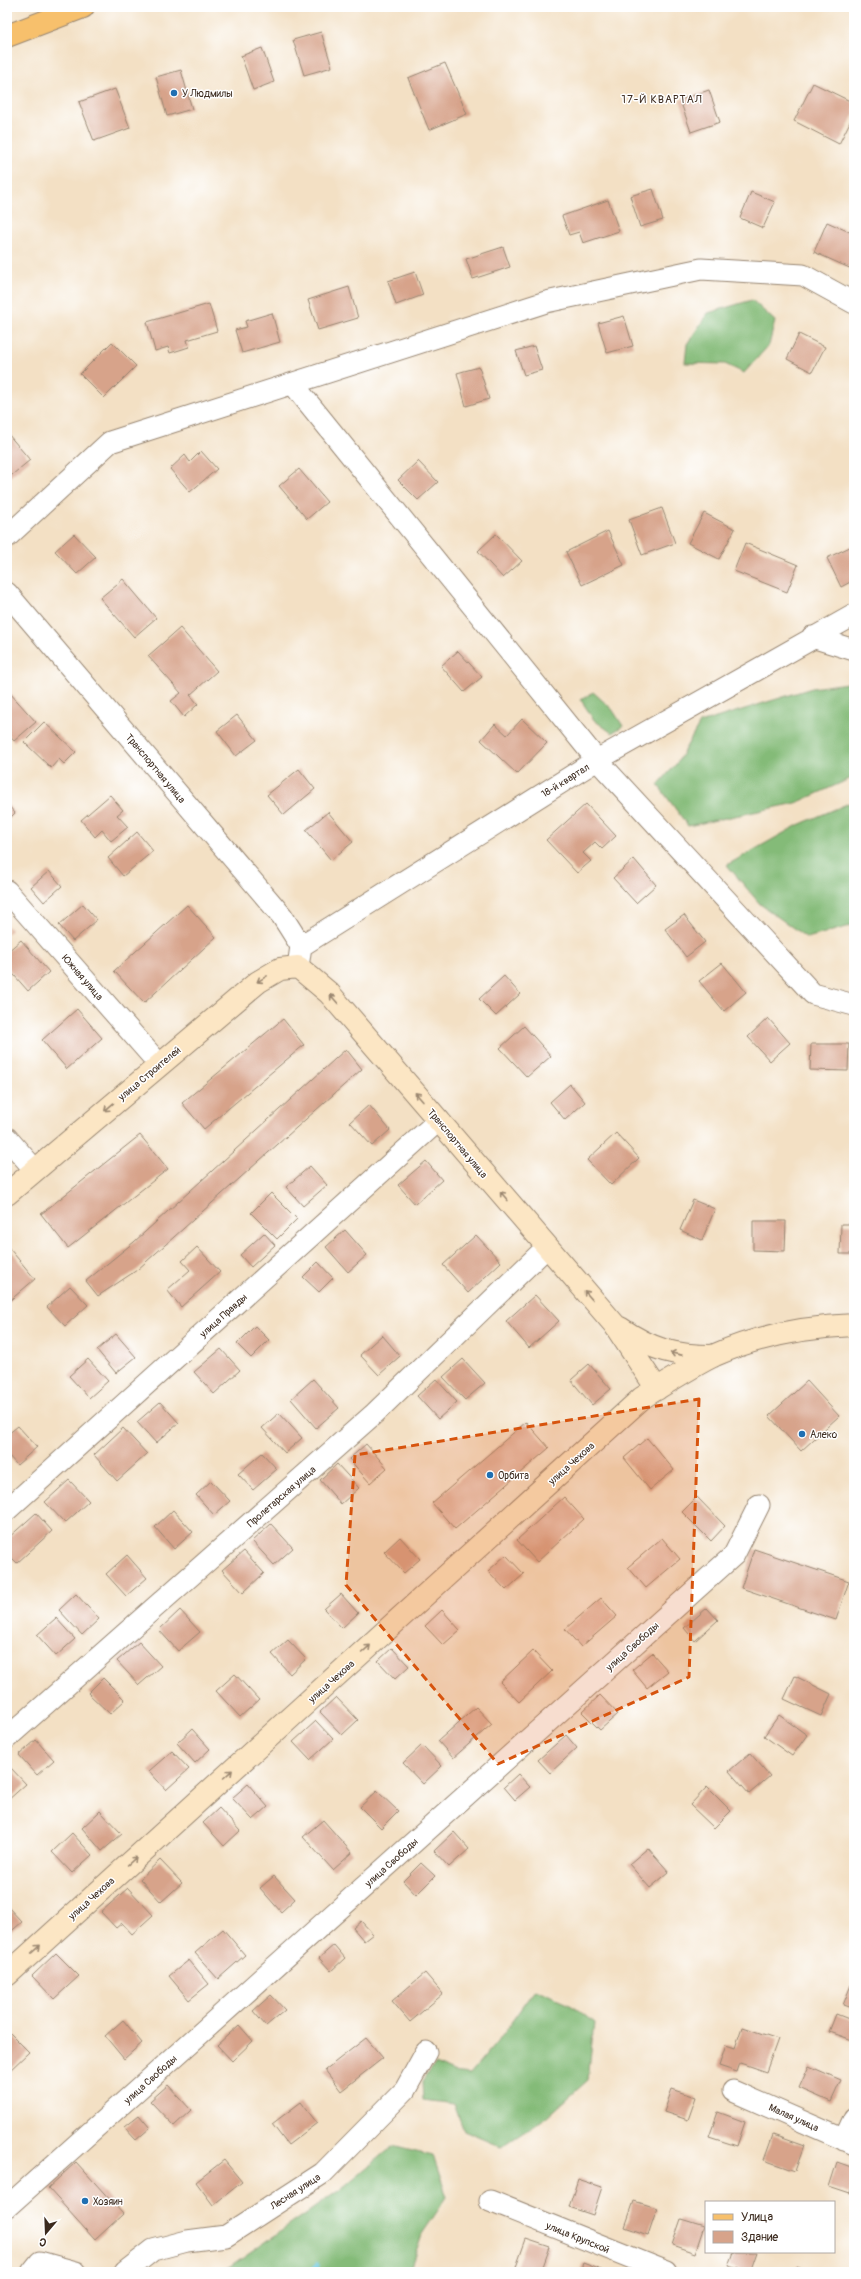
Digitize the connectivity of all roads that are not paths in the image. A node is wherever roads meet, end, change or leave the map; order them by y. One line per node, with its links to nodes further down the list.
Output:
1 (83, 7): 2 (main road)
2 (7, 36)
3 (854, 303): 4 (street)
4 (293, 384): 5 (street); 10 (street)
5 (7, 537)
6 (7, 593): 12 (street, Транспортная улица)
7 (854, 615): 8 (street, 18-й квартал)
8 (812, 637): 9 (street); 10 (street, 18-й квартал)
9 (854, 650)
10 (597, 760): 12 (street, 18-й квартал); 13 (street)
11 (7, 891): 14 (street, Южная улица)
12 (300, 956): 14 (street, улица Строителей, one-way to 14); 15 (street, Транспортная улица, one-way to 12)
13 (854, 1005)
14 (159, 1064): 17 (street, улица Строителей, one-way to 17)
15 (439, 1120): 19 (street, Транспортная улица, one-way to 15); 25 (street, улица Правды)
16 (7, 1138): 17 (street)
17 (35, 1170): 18 (street, улица Строителей)
18 (7, 1194)
19 (547, 1247): 20 (street, Транспортная улица, one-way to 19); 26 (street, Пролетарская улица)
20 (614, 1324): 22 (street, one-way to 20); 23 (street)
21 (854, 1325): 22 (street)
22 (715, 1356): 23 (street)
23 (657, 1389): 27 (street, улица Чехова, one-way to 23)
24 (759, 1505): 33 (street, улица Свободы)
25 (7, 1510)
26 (7, 1738)
27 (7, 1975)
28 (426, 2052): 36 (street, Лесная улица)
29 (733, 2091): 31 (street, Малая улица)
30 (854, 2118): 31 (street)
31 (849, 2142)
32 (490, 2201): 37 (street, улица Крупской)
33 (7, 2207)
34 (32, 2272): 35 (street)
35 (76, 2272)
36 (125, 2272)
37 (667, 2272)

